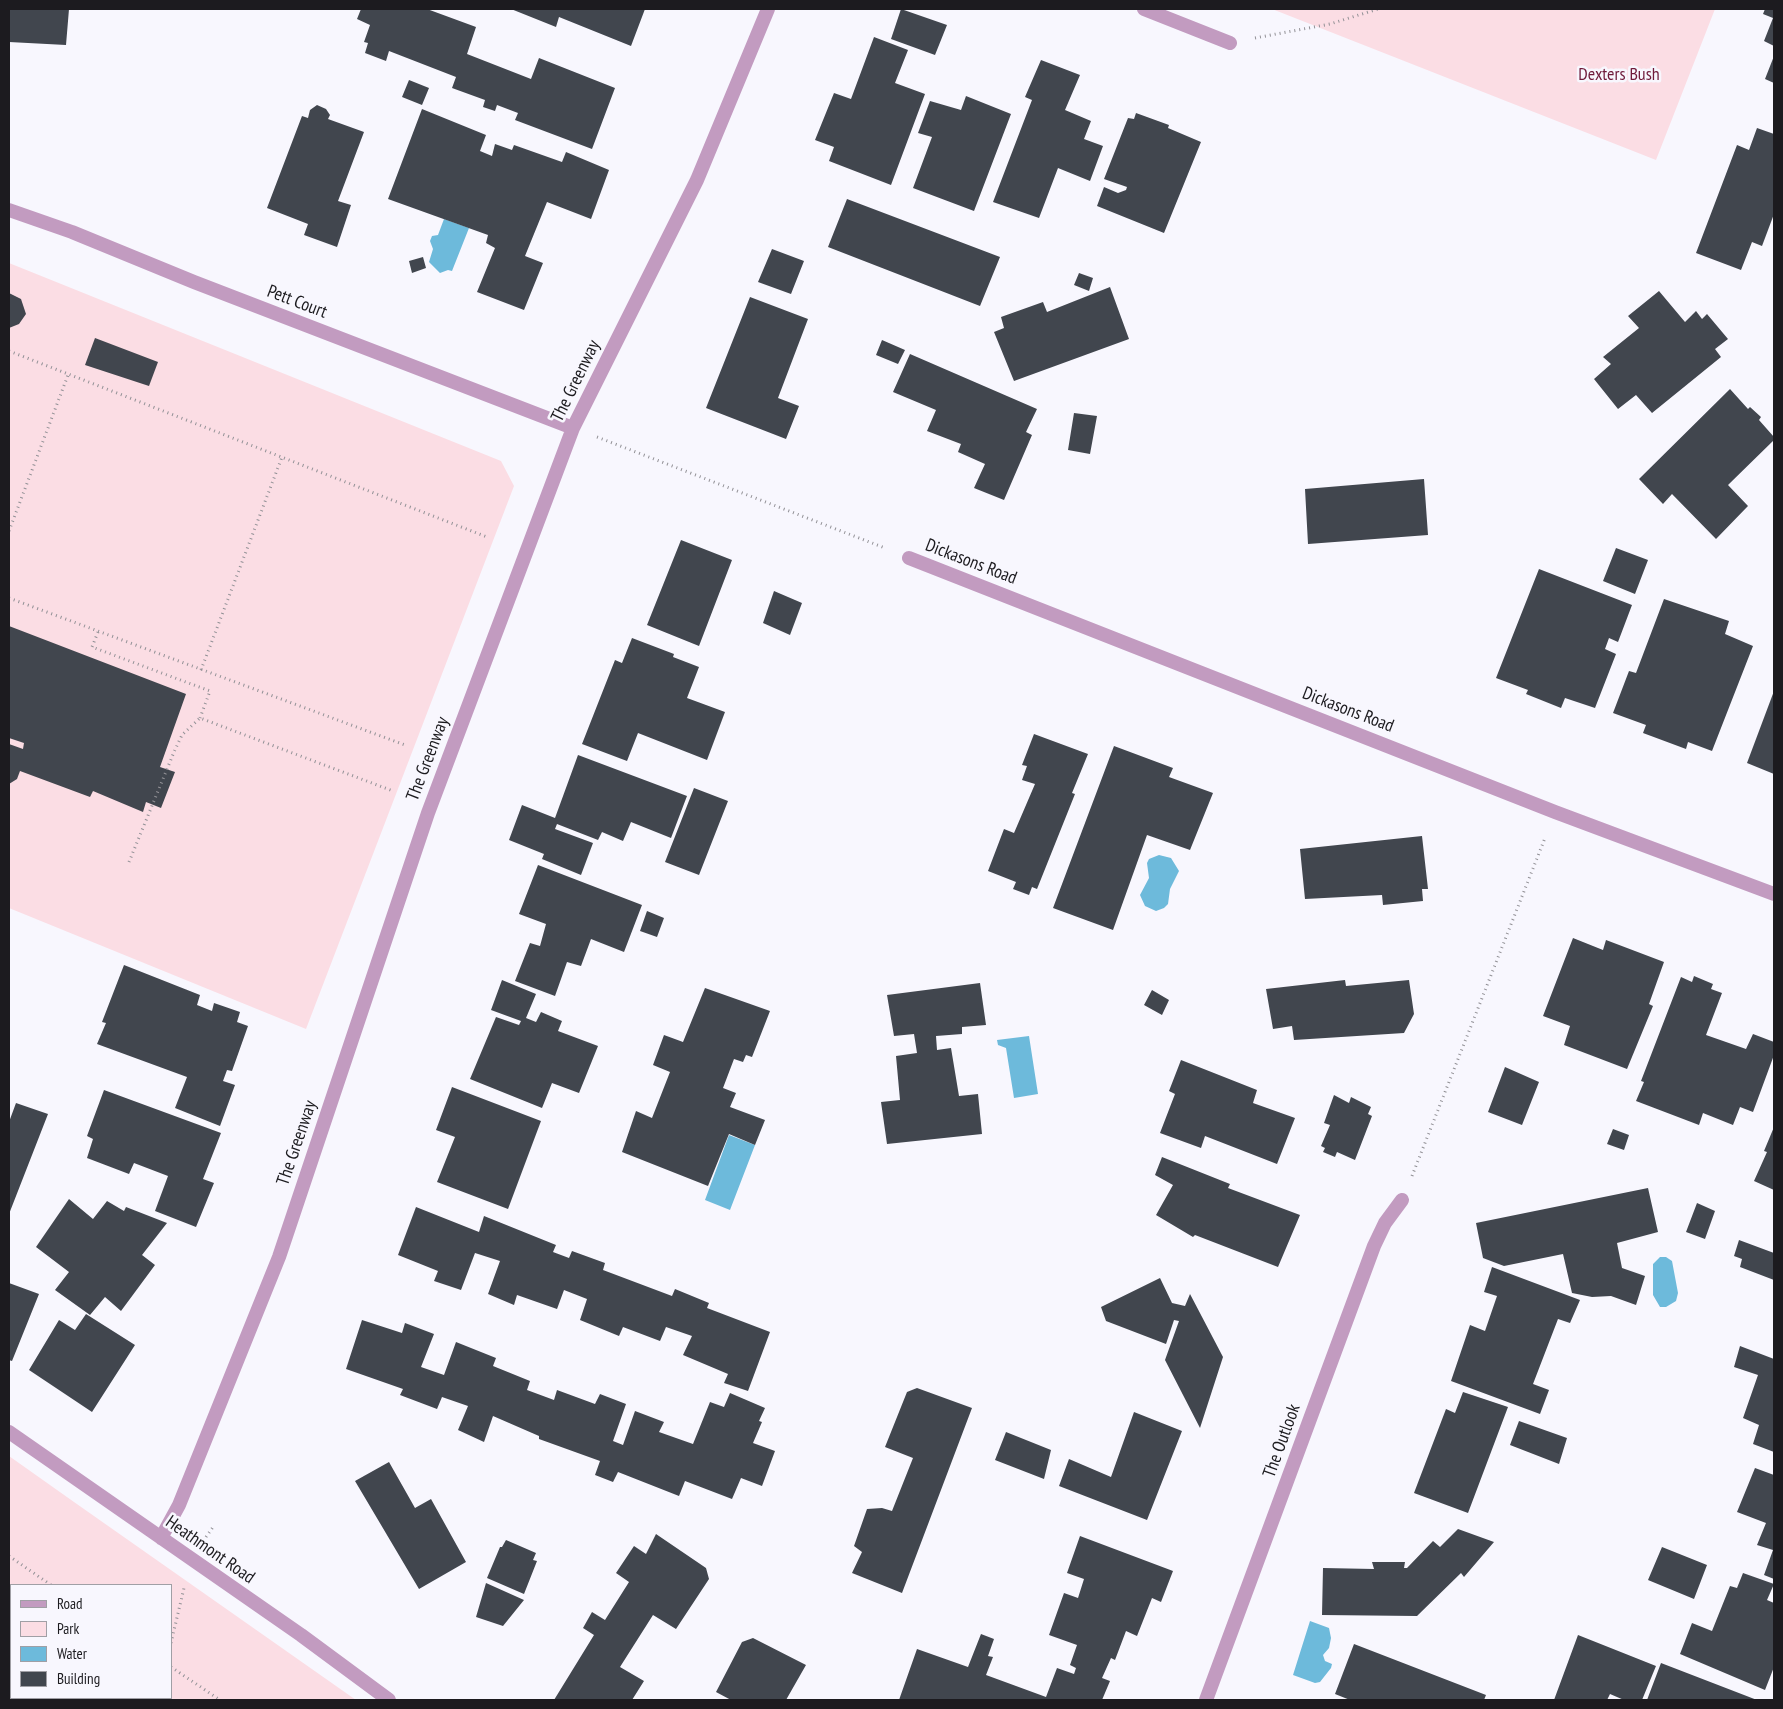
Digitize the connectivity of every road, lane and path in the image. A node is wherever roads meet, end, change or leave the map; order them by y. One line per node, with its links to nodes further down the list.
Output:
1 (768, 9): 8 (street, The Greenway)
2 (1144, 9): 4 (street)
3 (1378, 9): 4 (path)
4 (1230, 43)
5 (9, 210): 8 (street, Pett Court)
6 (9, 351): 7 (path)
7 (68, 375): 9 (path); 10 (path)
8 (573, 428): 12 (path); 24 (street, The Greenway)
9 (282, 457): 11 (path); 15 (path)
10 (9, 531)
11 (486, 537)
12 (909, 558): 19 (street, Dickasons Road)
13 (9, 598): 14 (path)
14 (98, 632): 15 (path); 16 (path)
15 (201, 670): 17 (path)
16 (200, 718): 18 (path); 20 (path)
17 (405, 745)
18 (393, 791)
19 (1555, 812): 21 (street, Dickasons Road); 22 (path)
20 (129, 862)
21 (1774, 894)
22 (1402, 1200): 30 (street, The Outlook)
23 (9, 1432): 24 (street, Heathmont Road)
24 (161, 1538): 29 (street, Heathmont Road)
25 (9, 1556): 26 (path)
26 (50, 1584)
27 (172, 1668): 28 (path)
28 (220, 1700)
29 (389, 1700)
30 (1206, 1700)

